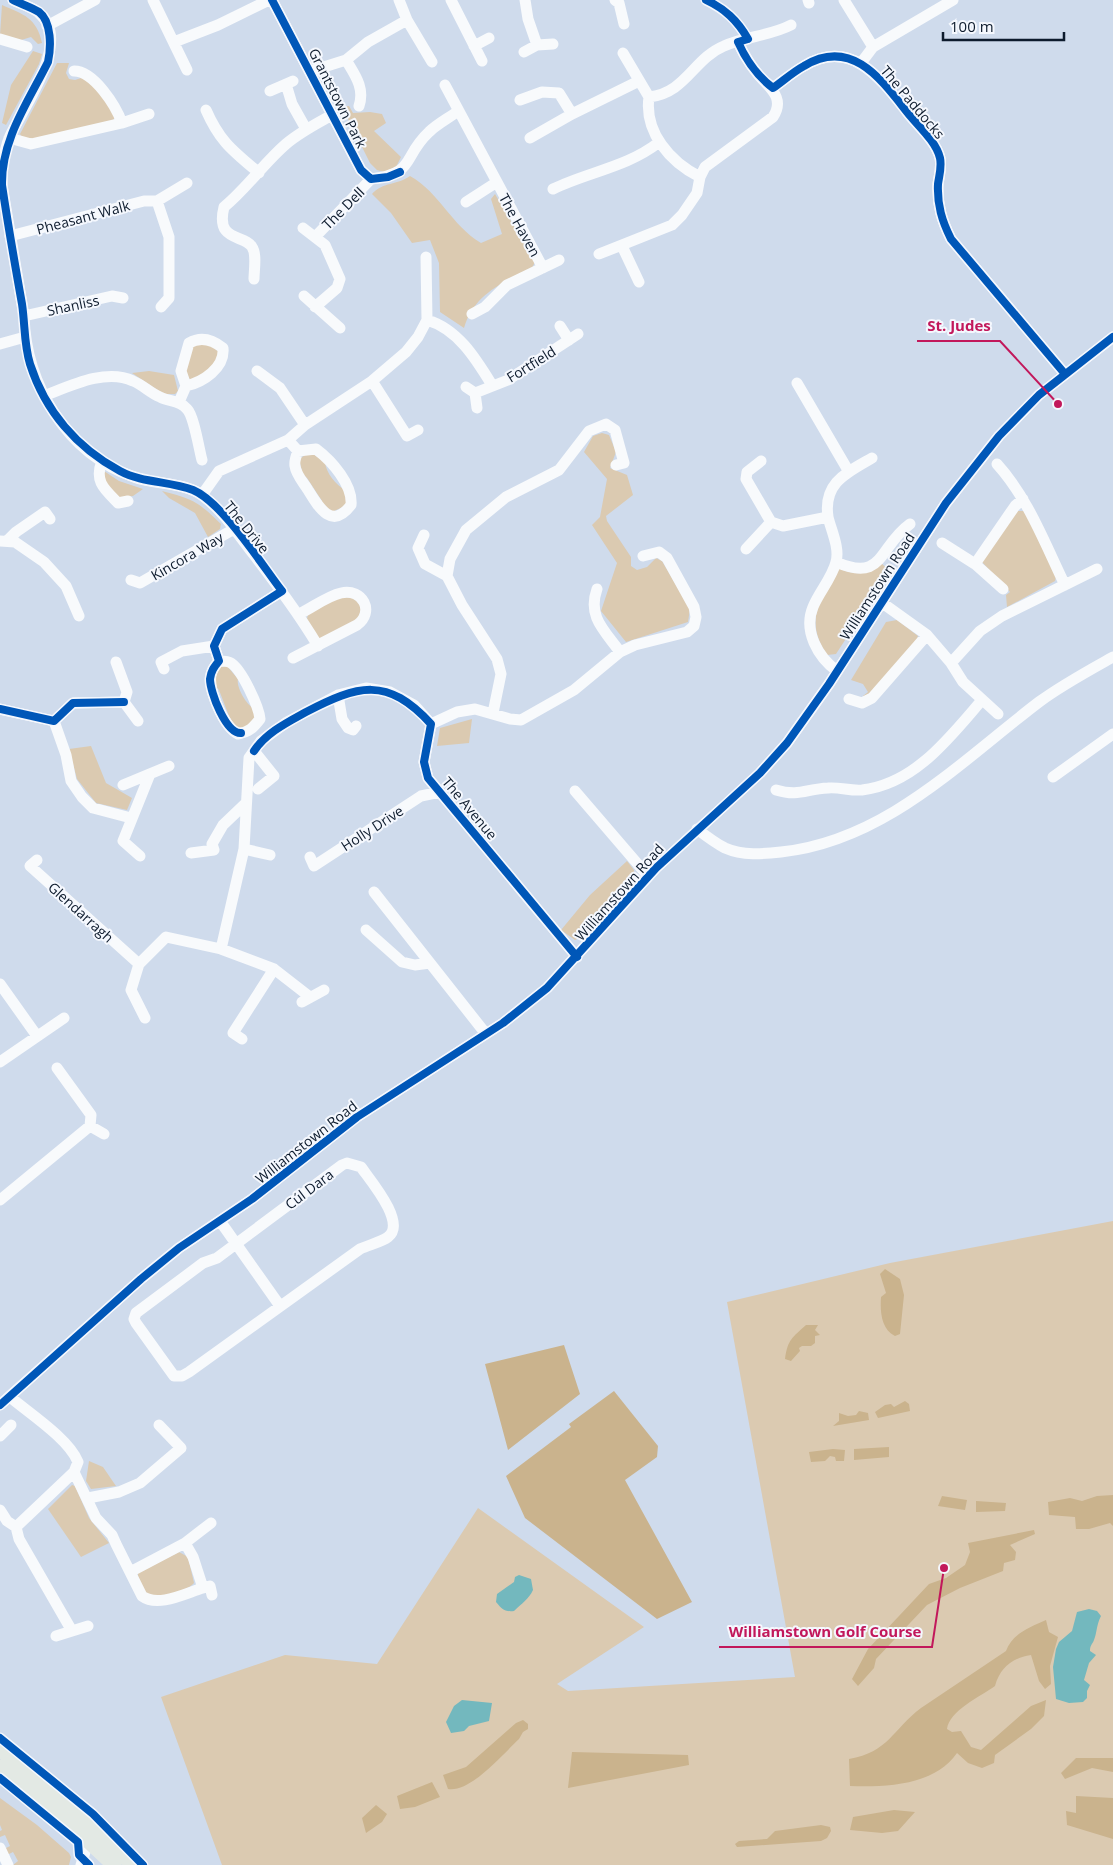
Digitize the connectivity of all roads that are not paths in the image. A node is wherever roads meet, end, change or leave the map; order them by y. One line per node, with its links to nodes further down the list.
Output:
1 (13, 0): 14 (street)
2 (94, 0): 14 (street)
3 (153, 0): 17 (street)
4 (270, 0): 17 (street); 32 (street, Grantstown Park)
5 (399, 0): 11 (street)
6 (451, 0): 21 (street)
7 (525, 0): 19 (street)
8 (844, 0): 23 (street)
9 (953, 0): 23 (street)
10 (621, 1): 12 (street)
11 (407, 20): 26 (street); 28 (street)
12 (624, 24)
13 (791, 24): 18 (street)
14 (47, 26): 47 (street, The Drive)
15 (489, 38): 21 (street)
16 (0, 39): 22 (street)
17 (174, 42): 30 (street)
18 (738, 42): 35 (street); 37 (street)
19 (537, 44): 20 (street); 24 (street)
20 (553, 44)
21 (474, 46): 27 (street)
22 (27, 47)
23 (873, 48): 29 (street)
24 (524, 52)
25 (623, 53): 33 (street)
26 (346, 60): 32 (street); 39 (street)
27 (482, 61)
28 (432, 62)
29 (861, 63): 35 (street, The Paddocks); 81 (street, The Paddocks)
30 (187, 70)
31 (74, 71): 45 (street)
32 (311, 71): 44 (street, Grantstown Park)
33 (640, 81): 37 (street); 43 (street)
34 (445, 86): 41 (street, The Haven)
35 (773, 88): 51 (street)
36 (270, 91): 46 (street)
37 (649, 97): 49 (street)
38 (520, 100): 43 (street)
39 (359, 106)
40 (206, 110): 50 (street)
41 (458, 111): 52 (street); 53 (street, The Haven)
42 (149, 114): 45 (street)
43 (572, 114): 48 (street)
44 (332, 115): 46 (street); 52 (street, Grantstown Park)
45 (122, 123): 47 (street)
46 (306, 129): 50 (street)
47 (9, 138): 60 (street, The Drive)
48 (530, 138)
49 (658, 143): 51 (street); 55 (street)
50 (259, 173): 66 (street)
51 (700, 177): 61 (street)
52 (371, 179): 59 (street, The Dell)
53 (497, 182): 57 (street, The Haven); 65 (street, The Haven)
54 (187, 183): 56 (street, Pheasant Walk)
55 (553, 189)
56 (157, 201): 60 (street, Pheasant Walk); 70 (street)
57 (466, 202)
58 (303, 228): 59 (street, The Dell)
59 (315, 237): 71 (street, The Dell)
60 (7, 241): 73 (street, The Drive)
61 (622, 246): 62 (street); 67 (street)
62 (599, 254)
63 (426, 257): 74 (street)
64 (559, 260): 65 (street, The Haven)
65 (543, 268): 72 (street, The Haven)
66 (254, 279)
67 (639, 282)
68 (304, 296): 71 (street)
69 (123, 298): 73 (street, Shanliss)
70 (161, 307)
71 (315, 307): 76 (street)
72 (472, 314)
73 (24, 316): 77 (street, The Drive)
74 (427, 320): 82 (street); 84 (street, Fortfield)
75 (560, 326): 84 (street, Fortfield)
76 (340, 328)
77 (25, 337): 79 (street); 86 (street, The Drive)
78 (1113, 337): 81 (street, Williamstown Road)
79 (0, 344)
80 (257, 371): 89 (street)
81 (1065, 374): 122 (street, Williamstown Road)
82 (372, 381): 89 (street); 90 (street)
83 (797, 383): 99 (street)
84 (492, 385): 88 (street, Fortfield)
85 (186, 386): 87 (street)
86 (44, 396): 87 (street); 95 (street, The Drive)
87 (179, 402): 94 (street)
88 (477, 408)
89 (306, 425): 91 (street)
90 (418, 430)
91 (288, 440): 92 (street); 100 (street)
92 (298, 451): 92 (street)
93 (872, 458): 99 (street)
94 (202, 460)
95 (102, 461): 100 (street, The Drive); 102 (street)
96 (761, 461): 105 (street)
97 (997, 464): 101 (street)
98 (616, 465): 116 (street)
99 (849, 472): 103 (street)
100 (202, 495): 107 (street, The Drive)
101 (1023, 499): 114 (street); 117 (street)
102 (122, 505)
103 (828, 517): 105 (street); 113 (street)
104 (50, 520): 109 (street)
105 (771, 522): 111 (street)
106 (910, 524): 113 (street)
107 (234, 529): 118 (street, Kincora Way); 121 (street, The Drive)
108 (424, 535): 116 (street)
109 (3, 541): 124 (street)
110 (942, 543): 114 (street)
111 (746, 549)
112 (643, 556): 128 (street)
113 (836, 562): 135 (street)
114 (975, 564): 120 (street)
115 (1097, 569): 117 (street)
116 (447, 576): 141 (street)
117 (1065, 585): 133 (street)
118 (136, 586)
119 (598, 589): 128 (street)
120 (1003, 589)
121 (282, 591): 123 (street, The Drive); 126 (street)
122 (881, 602): 125 (street); 135 (street, Williamstown Road)
123 (299, 614): 127 (street, The Drive); 127 (street)
124 (79, 616)
125 (927, 635): 133 (street); 137 (street)
126 (214, 646): 131 (street); 134 (street)
127 (318, 646): 130 (street)
128 (620, 652): 141 (street)
129 (1113, 657): 159 (street)
130 (293, 658)
131 (219, 661): 131 (street)
132 (116, 662): 139 (street)
133 (951, 663): 138 (street)
134 (164, 669)
135 (837, 671): 159 (street, Williamstown Road)
136 (338, 695): 145 (street); 146 (street); 148 (street)
137 (849, 699)
138 (982, 700): 142 (street); 154 (street)
139 (124, 702): 143 (street); 144 (street)
140 (0, 709): 143 (street)
141 (493, 713): 145 (street)
142 (998, 714)
143 (54, 721): 158 (street)
144 (138, 721)
145 (431, 724): 156 (street, The Avenue)
146 (356, 726)
147 (1113, 734): 151 (street)
148 (254, 751): 153 (street); 157 (street)
149 (169, 766): 150 (street)
150 (150, 774): 152 (street); 158 (street)
151 (1054, 777)
152 (123, 785)
153 (258, 789)
154 (776, 790)
155 (575, 791): 166 (street)
156 (440, 792): 164 (street, Holly Drive); 170 (street, The Avenue)
157 (245, 804): 160 (street); 161 (street)
158 (131, 818): 163 (street)
159 (697, 828): 166 (street, Williamstown Road)
160 (244, 849): 162 (street); 169 (street)
161 (191, 853)
162 (270, 854)
163 (140, 856)
164 (310, 858)
165 (37, 860): 172 (street, Glendarragh)
166 (648, 876): 170 (street, Williamstown Road)
167 (374, 892): 171 (street)
168 (366, 930): 171 (street)
169 (220, 949): 172 (street); 173 (street)
170 (577, 957): 178 (street, Williamstown Road)
171 (430, 963): 178 (street)
172 (139, 964): 177 (street)
173 (274, 969): 175 (street); 180 (street)
174 (0, 984): 179 (street)
175 (324, 990)
176 (64, 1018): 179 (street)
177 (144, 1018)
178 (486, 1034): 186 (street, Williamstown Road)
179 (37, 1036): 181 (street)
180 (242, 1038)
181 (0, 1062)
182 (57, 1068): 183 (street)
183 (90, 1126): 184 (street); 185 (street)
184 (104, 1134)
185 (0, 1200)
186 (220, 1220): 187 (street); 189 (street, Williamstown Road)
187 (236, 1243): 188 (street); 188 (street, Cúl Dara); 188 (street, Cúl Dara)
188 (280, 1306)
189 (10, 1397): 190 (street, Williamstown Road); 194 (street)
190 (0, 1406)
191 (159, 1424): 195 (street)
192 (11, 1425): 193 (street)
193 (0, 1436)
194 (74, 1472): 195 (street); 198 (street)
195 (88, 1498): 200 (street)
196 (0, 1510): 198 (street)
197 (211, 1523): 199 (street)
198 (16, 1527): 202 (street)
199 (185, 1544): 200 (street); 200 (street)
200 (130, 1572)
201 (88, 1626): 202 (street)
202 (72, 1631): 203 (street)
203 (56, 1636)
204 (0, 1749): 211 (main road)
205 (0, 1767): 206 (main road)
206 (84, 1836): 209 (street); 210 (main road)
207 (0, 1848): 208 (street)
208 (8, 1865)
209 (82, 1865)
210 (114, 1865)
211 (133, 1865)

